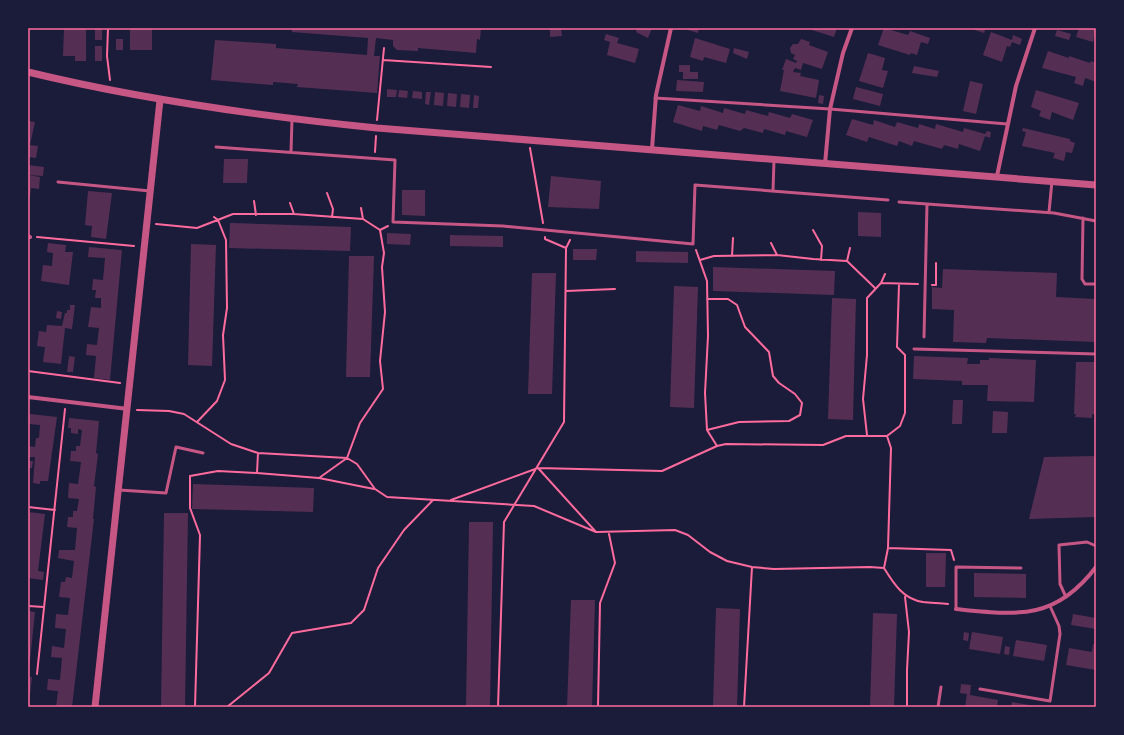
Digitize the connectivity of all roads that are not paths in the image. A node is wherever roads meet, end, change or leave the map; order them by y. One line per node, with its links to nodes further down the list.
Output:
1 (671, 28): 5 (street)
2 (852, 28): 7 (street)
3 (1036, 28): 9 (street)
4 (28, 72): 6 (street)
5 (656, 98): 7 (lane); 11 (street)
6 (160, 100): 8 (street); 19 (street)
7 (830, 109): 9 (lane); 14 (street)
8 (292, 119): 11 (street); 12 (lane)
9 (1006, 124): 15 (street)
10 (216, 147): 12 (lane)
11 (652, 149): 13 (street)
12 (291, 152): 20 (lane)
13 (774, 160): 14 (street); 20 (lane)
14 (825, 164): 15 (street)
15 (997, 176): 16 (street)
16 (1052, 181): 18 (street); 24 (lane)
17 (58, 182): 19 (lane)
18 (1096, 185)
19 (150, 191): 32 (street)
20 (773, 191): 21 (lane)
21 (888, 200)
22 (899, 202): 23 (lane)
23 (927, 204): 24 (lane); 28 (lane)
24 (1049, 212): 25 (lane)
25 (1083, 218): 26 (lane); 27 (lane)
26 (1096, 221)
27 (1096, 284)
28 (924, 337)
29 (914, 349): 30 (lane)
30 (1096, 354)
31 (28, 397): 32 (street)
32 (128, 409): 34 (street)
33 (203, 453): 34 (lane)
34 (119, 490): 43 (street)
35 (1096, 546): 38 (lane)
36 (1096, 567): 38 (street)
37 (1021, 568): 40 (lane)
38 (1066, 597): 39 (street)
39 (1050, 606): 40 (street); 42 (lane)
40 (956, 609)
41 (941, 687): 44 (lane)
42 (980, 689)
43 (95, 707)
44 (938, 707)

